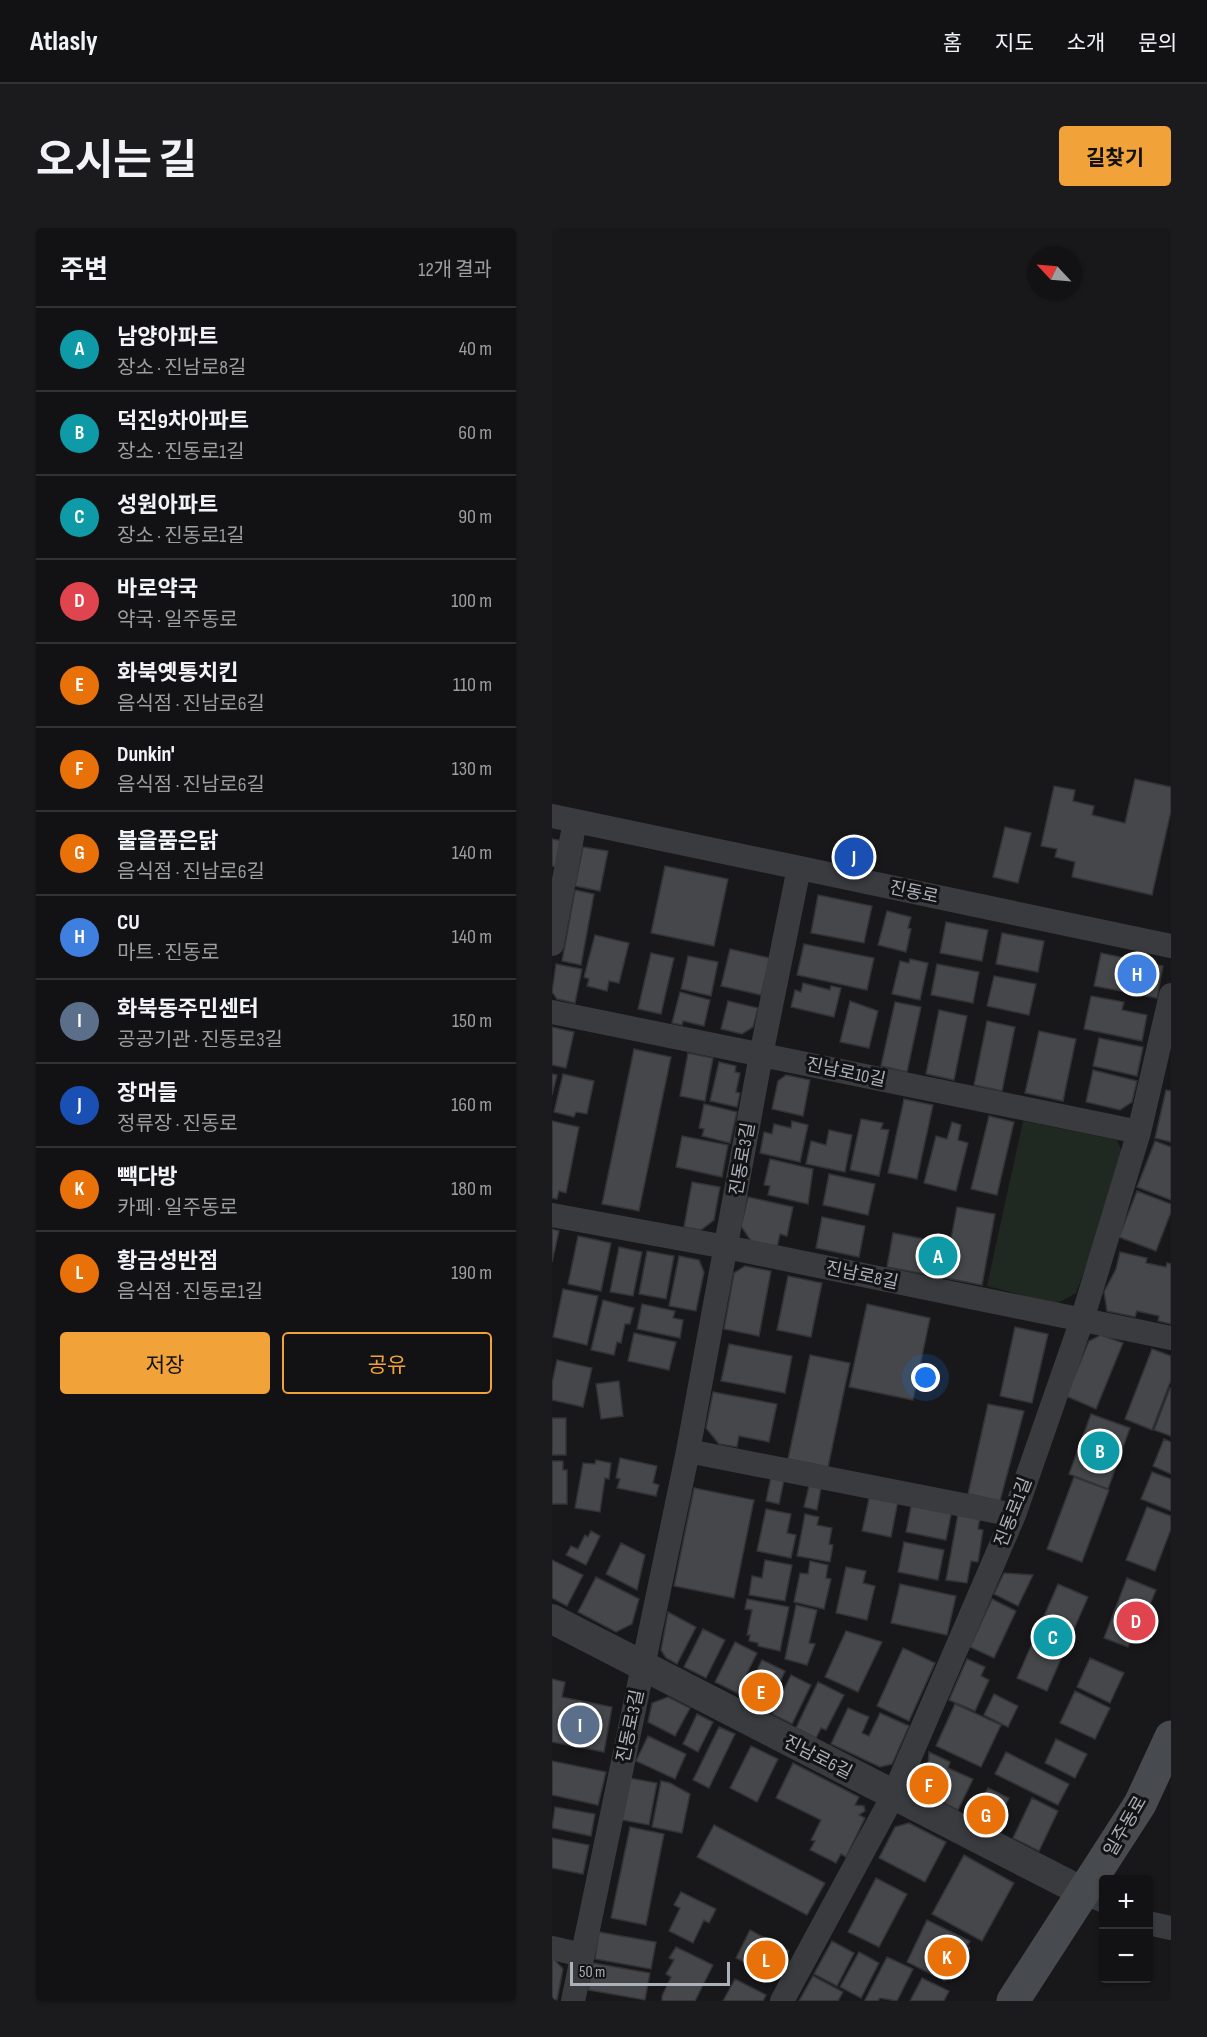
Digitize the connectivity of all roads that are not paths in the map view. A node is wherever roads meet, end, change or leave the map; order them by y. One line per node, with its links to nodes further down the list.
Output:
1 (564, 819): 2 (street, 진동로); 3 (street)
2 (799, 868): 4 (street, 진동로); 7 (street, 진동로3길)
3 (552, 944)
4 (1171, 946)
5 (1171, 995): 8 (street, 진동로1길)
6 (552, 1012): 7 (street, 진남로10길)
7 (761, 1055): 8 (street, 진남로10길); 10 (street, 진동로3길)
8 (1139, 1132): 11 (street, 진동로1길)
9 (552, 1215): 10 (street, 진남로8길)
10 (726, 1247): 11 (street, 진남로8길); 13 (street, 진동로3길)
11 (1082, 1320): 12 (street, 진남로8길); 14 (street, 진동로1길)
12 (1171, 1338)
13 (688, 1451): 14 (street); 16 (street, 진동로3길)
14 (1014, 1515): 18 (street, 진동로1길)
15 (552, 1620): 16 (street, 진남로6길)
16 (642, 1668): 18 (street, 진남로6길); 23 (street, 진동로3길)
17 (1171, 1737): 19 (main road, 일주동로)
18 (893, 1796): 19 (street, 진남로6길); 25 (street, 진동로1길)
19 (1094, 1897): 26 (main road, 일주동로)
20 (1153, 1924): 21 (street)
21 (1171, 1928)
22 (552, 1948): 23 (street)
23 (582, 1955): 24 (street, 진동로3길)
24 (573, 2001)
25 (782, 2001)
26 (1013, 2001)

